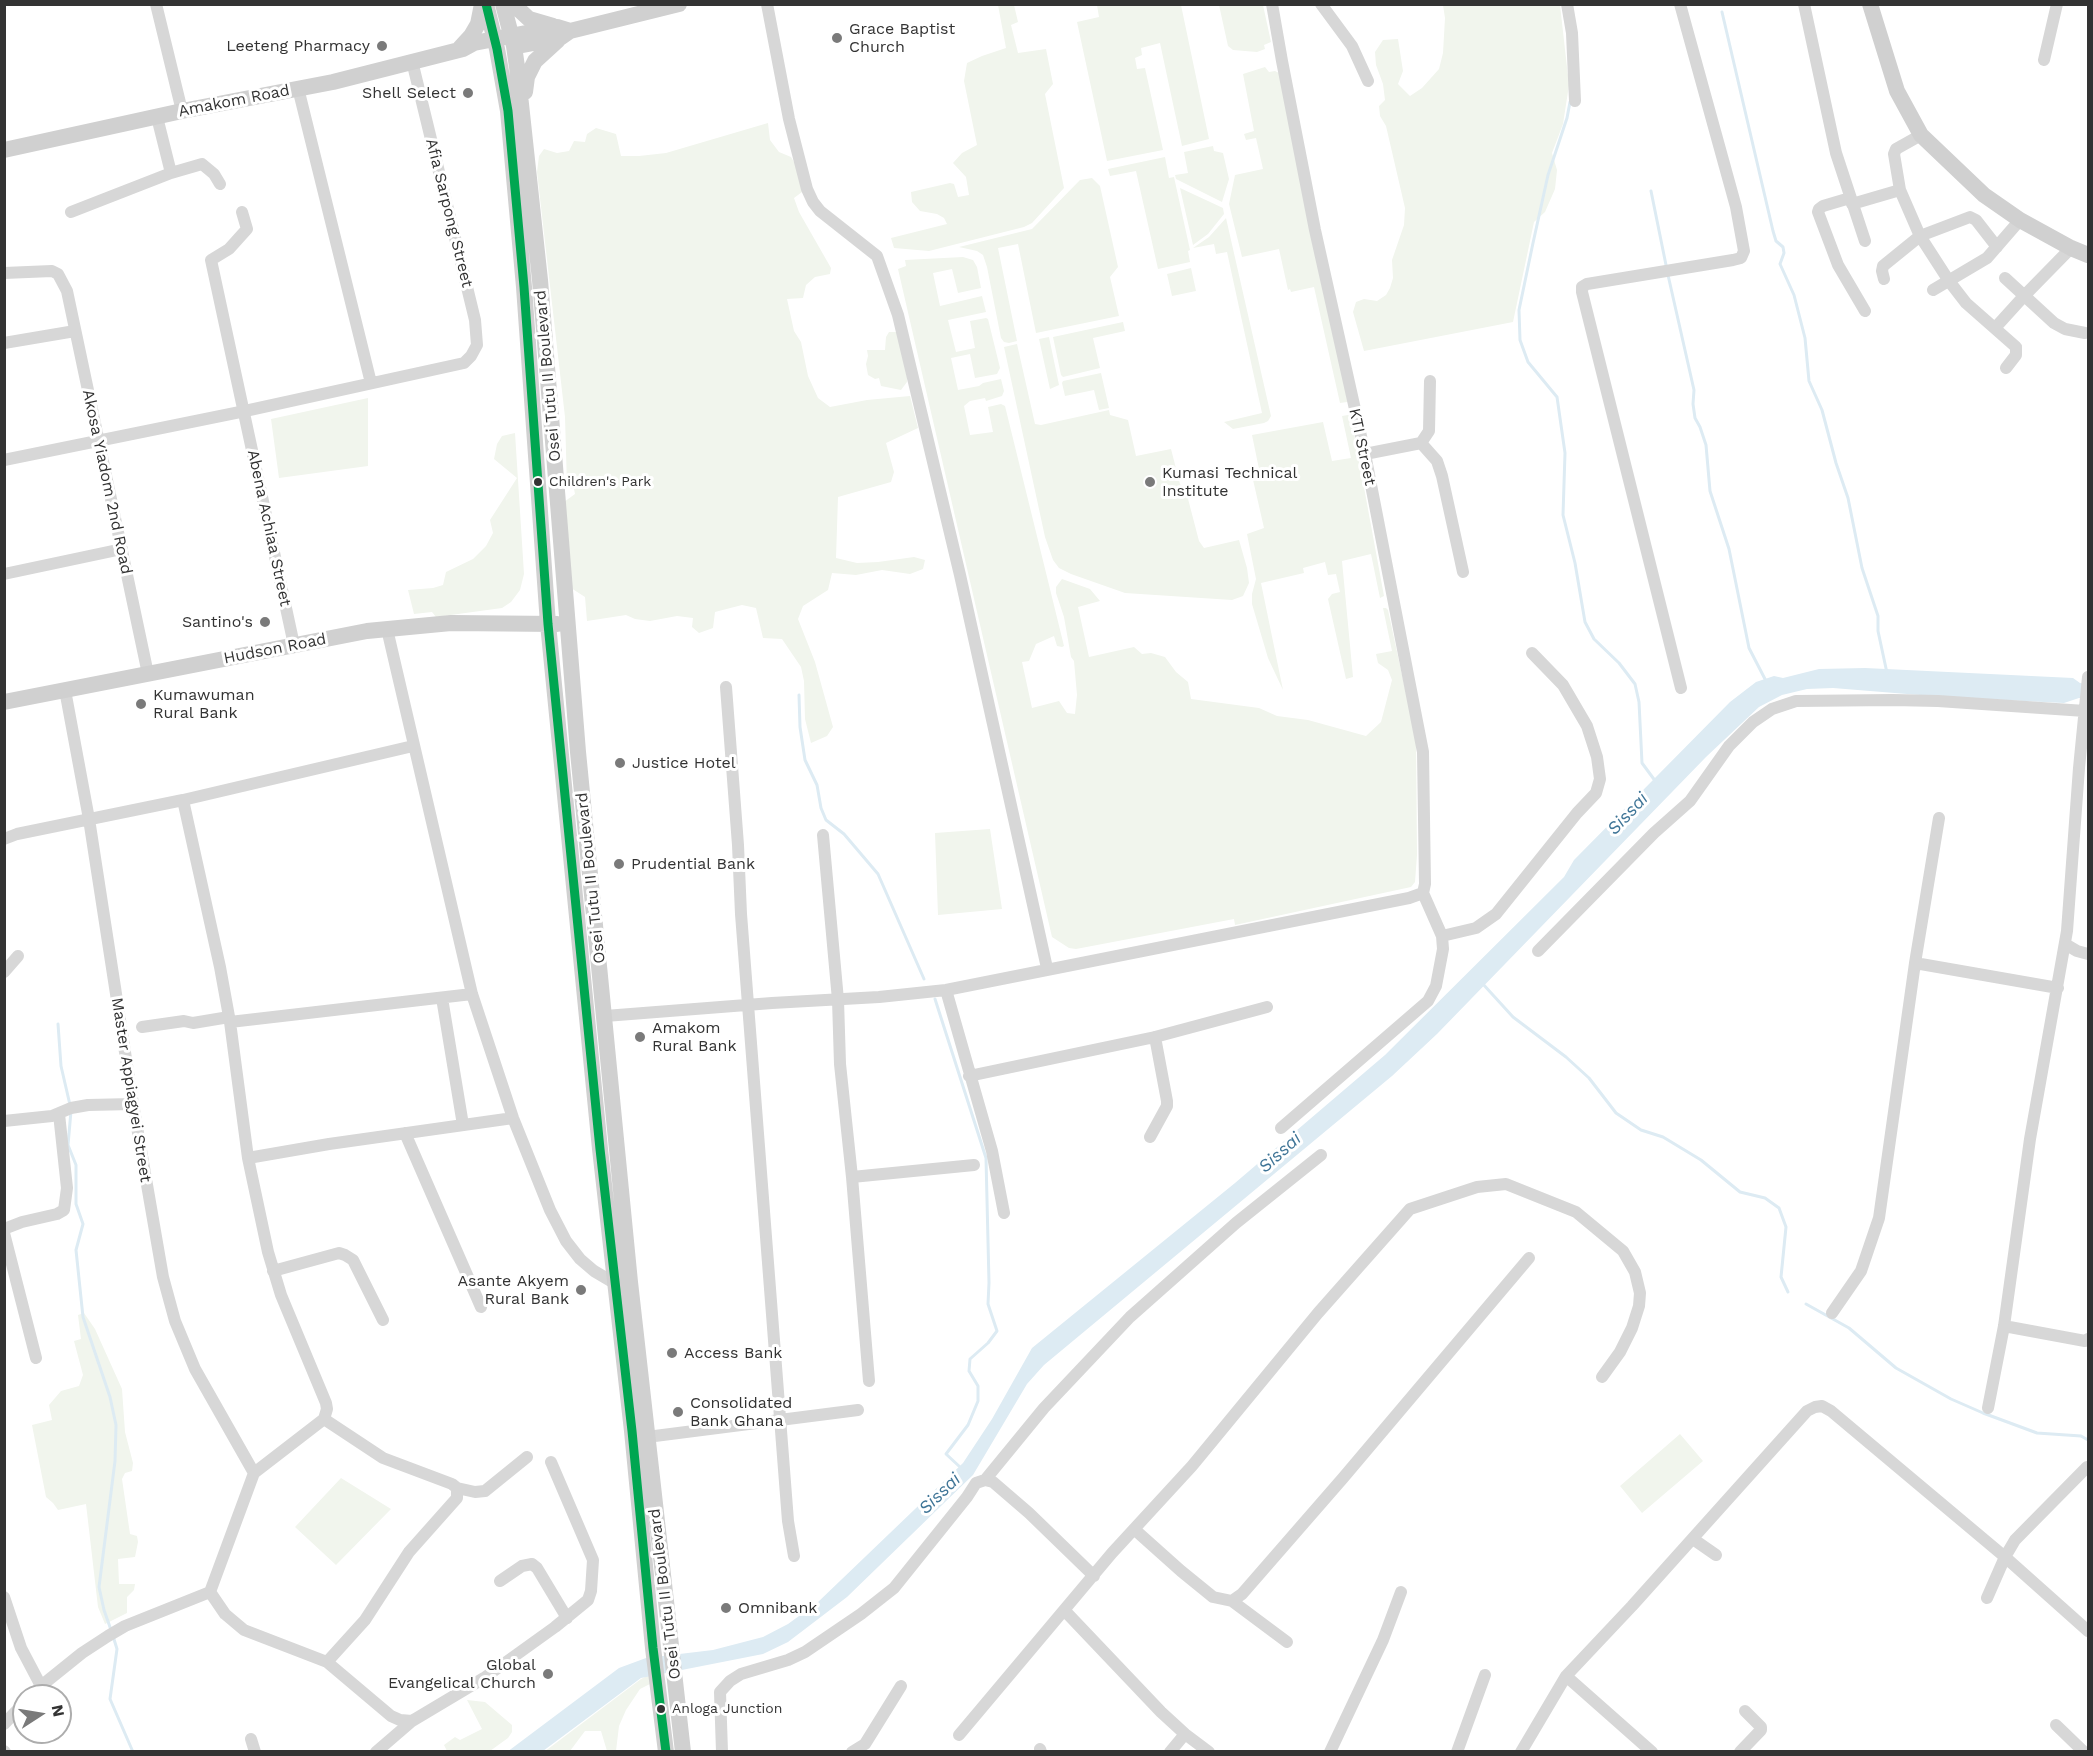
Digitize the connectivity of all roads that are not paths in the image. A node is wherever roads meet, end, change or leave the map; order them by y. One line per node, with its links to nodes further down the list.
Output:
1 (156, 4): 22 (street)
2 (484, 4): 15 (main road, Osei Tutu II Boulevard); 16 (main road)
3 (503, 4): 15 (main road, Osei Tutu II Boulevard)
4 (513, 4): 14 (main road)
5 (767, 4): 86 (street)
6 (1272, 4): 56 (street, KTI Street)
7 (1321, 4): 19 (street)
8 (1567, 4): 21 (street)
9 (1680, 4): 69 (street)
10 (1804, 4): 30 (street)
11 (1870, 4): 25 (main road)
12 (2057, 4): 17 (street)
13 (675, 5): 14 (main road, Amakom Road)
14 (562, 32): 15 (main road, Amakom Road); 24 (main road)
15 (504, 43): 16 (main road, Amakom Road); 24 (main road, Osei Tutu II Boulevard); 61 (main road, Osei Tutu II Boulevard)
16 (460, 50): 18 (main road, Amakom Road)
17 (2044, 60)
18 (412, 61): 20 (main road, Amakom Road); 52 (street, Afia Sarpong Street)
19 (1368, 81)
20 (298, 88): 22 (main road, Amakom Road); 52 (street)
21 (1575, 101)
22 (182, 111): 23 (main road, Amakom Road)
23 (157, 117): 26 (main road, Amakom Road); 27 (street)
24 (523, 117): 62 (main road, Osei Tutu II Boulevard)
25 (1921, 135): 29 (street); 33 (main road)
26 (4, 150)
27 (171, 173): 28 (street); 31 (street)
28 (220, 184)
29 (1900, 190): 30 (street); 34 (street)
30 (1851, 201): 35 (street); 45 (street)
31 (71, 212)
32 (242, 212): 53 (street, Abena Achiaa Street)
33 (2020, 220): 36 (street); 37 (main road)
34 (1920, 236): 36 (street); 41 (street); 42 (street)
35 (1864, 242)
36 (1997, 247): 42 (street)
37 (2071, 248): 38 (main road); 44 (street)
38 (2088, 255)
39 (4, 273): 47 (street, Akosa Yiadom 2nd Road)
40 (2005, 278): 44 (street)
41 (1884, 279)
42 (1949, 281): 43 (street); 46 (street)
43 (1933, 290)
44 (2024, 296): 46 (street); 48 (street)
45 (1865, 311)
46 (1995, 328): 50 (street)
47 (75, 331): 49 (street); 54 (street, Akosa Yiadom 2nd Road)
48 (2085, 333)
49 (4, 343)
50 (2006, 368)
51 (1430, 381): 55 (street)
52 (370, 383): 53 (street)
53 (245, 411): 54 (street); 64 (street, Abena Achiaa Street)
54 (99, 441): 57 (street); 58 (street, Akosa Yiadom 2nd Road)
55 (1421, 443): 56 (street); 59 (street)
56 (1365, 454): 79 (street, KTI Street)
57 (4, 460)
58 (122, 549): 60 (street); 66 (street, Akosa Yiadom 2nd Road)
59 (1463, 572)
60 (4, 574)
61 (548, 624): 62 (main road, Hudson Road); 63 (main road, Hudson Road); 116 (main road, Osei Tutu II Boulevard)
62 (568, 625): 95 (main road, Osei Tutu II Boulevard)
63 (387, 629): 64 (main road, Hudson Road); 73 (street)
64 (294, 645): 66 (main road, Hudson Road)
65 (1532, 653): 80 (street)
66 (148, 674): 70 (main road, Hudson Road)
67 (2088, 678): 72 (street)
68 (726, 687): 93 (street)
69 (1681, 688)
70 (65, 690): 71 (main road, Hudson Road); 76 (street, Master Appiagyei Street)
71 (4, 702)
72 (2085, 709): 81 (street); 82 (street)
73 (413, 746): 74 (street); 90 (street)
74 (183, 800): 76 (street); 96 (street)
75 (1939, 818): 85 (street)
76 (89, 819): 78 (street); 100 (street, Master Appiagyei Street)
77 (823, 835): 92 (street)
78 (4, 839)
79 (1423, 893): 80 (street); 86 (street)
80 (1442, 936): 105 (street)
81 (2065, 944): 83 (street); 88 (street)
82 (1538, 951)
83 (2088, 954)
84 (18, 956): 87 (street)
85 (1915, 963): 88 (street); 118 (street)
86 (1047, 968): 89 (street)
87 (4, 972)
88 (2058, 988): 120 (street)
89 (946, 990): 92 (street); 99 (street)
90 (472, 994): 91 (street); 102 (street)
91 (442, 998): 96 (street); 104 (street)
92 (838, 1000): 93 (street); 111 (street)
93 (749, 1004): 95 (street); 128 (street)
94 (1267, 1007): 98 (street)
95 (605, 1016): 129 (main road, Osei Tutu II Boulevard)
96 (229, 1019): 97 (street); 109 (street)
97 (142, 1027)
98 (1155, 1037): 99 (street); 107 (street)
99 (969, 1076): 112 (street)
100 (133, 1104): 101 (street); 133 (street, Master Appiagyei Street)
101 (59, 1114): 103 (street); 113 (street)
102 (513, 1118): 104 (street); 116 (street)
103 (4, 1121)
104 (463, 1125): 106 (street)
105 (1281, 1128)
106 (405, 1133): 109 (street); 117 (street)
107 (1150, 1137)
108 (1321, 1155): 134 (street)
109 (248, 1158): 115 (street)
110 (974, 1166): 111 (street)
111 (852, 1177): 124 (street)
112 (1004, 1213)
113 (4, 1231): 122 (street)
114 (1529, 1258): 147 (street)
115 (273, 1271): 119 (street); 127 (street)
116 (616, 1284): 152 (main road, Osei Tutu II Boulevard)
117 (481, 1307)
118 (1832, 1313)
119 (383, 1320)
120 (2004, 1326): 121 (street); 125 (street)
121 (2088, 1339)
122 (36, 1358)
123 (1602, 1377): 136 (street)
124 (869, 1381)
125 (1988, 1408)
126 (858, 1410): 128 (street)
127 (324, 1419): 133 (street); 135 (street)
128 (781, 1420): 129 (street); 139 (street)
129 (647, 1437): 152 (main road, Osei Tutu II Boulevard)
130 (527, 1457): 135 (street)
131 (551, 1462): 149 (street)
132 (2087, 1467): 140 (street)
133 (254, 1473): 143 (street)
134 (985, 1480): 141 (street); 164 (street)
135 (457, 1488): 153 (street)
136 (1134, 1529): 141 (street); 147 (street)
137 (1693, 1539): 138 (street); 140 (street); 155 (street)
138 (1716, 1555)
139 (794, 1556)
140 (2005, 1557): 146 (street); 150 (street)
141 (1094, 1576): 148 (street)
142 (500, 1581): 149 (street)
143 (210, 1592): 153 (street); 157 (street)
144 (1401, 1592): 171 (street)
145 (4, 1597): 156 (street)
146 (1987, 1598)
147 (1232, 1601): 151 (street)
148 (1065, 1611): 162 (street); 163 (street)
149 (567, 1618): 160 (street)
150 (2088, 1631)
151 (1287, 1642)
152 (662, 1647): 166 (main road, Osei Tutu II Boulevard); 167 (main road, Osei Tutu II Boulevard)
153 (327, 1662): 160 (street)
154 (1485, 1675): 172 (street)
155 (1566, 1676): 173 (street); 174 (street)
156 (40, 1684)
157 (43, 1684)
158 (901, 1686): 168 (street)
159 (1745, 1711): 175 (street)
160 (412, 1721): 165 (street)
161 (2056, 1725): 176 (street)
162 (1185, 1734): 169 (street); 170 (street)
163 (959, 1735)
164 (719, 1751)
165 (376, 1752)
166 (666, 1752)
167 (683, 1752)
168 (852, 1752)
169 (1170, 1752)
170 (1209, 1752)
171 (1330, 1752)
172 (1457, 1752)
173 (1521, 1752)
174 (1652, 1752)
175 (1740, 1752)
176 (2084, 1752)

